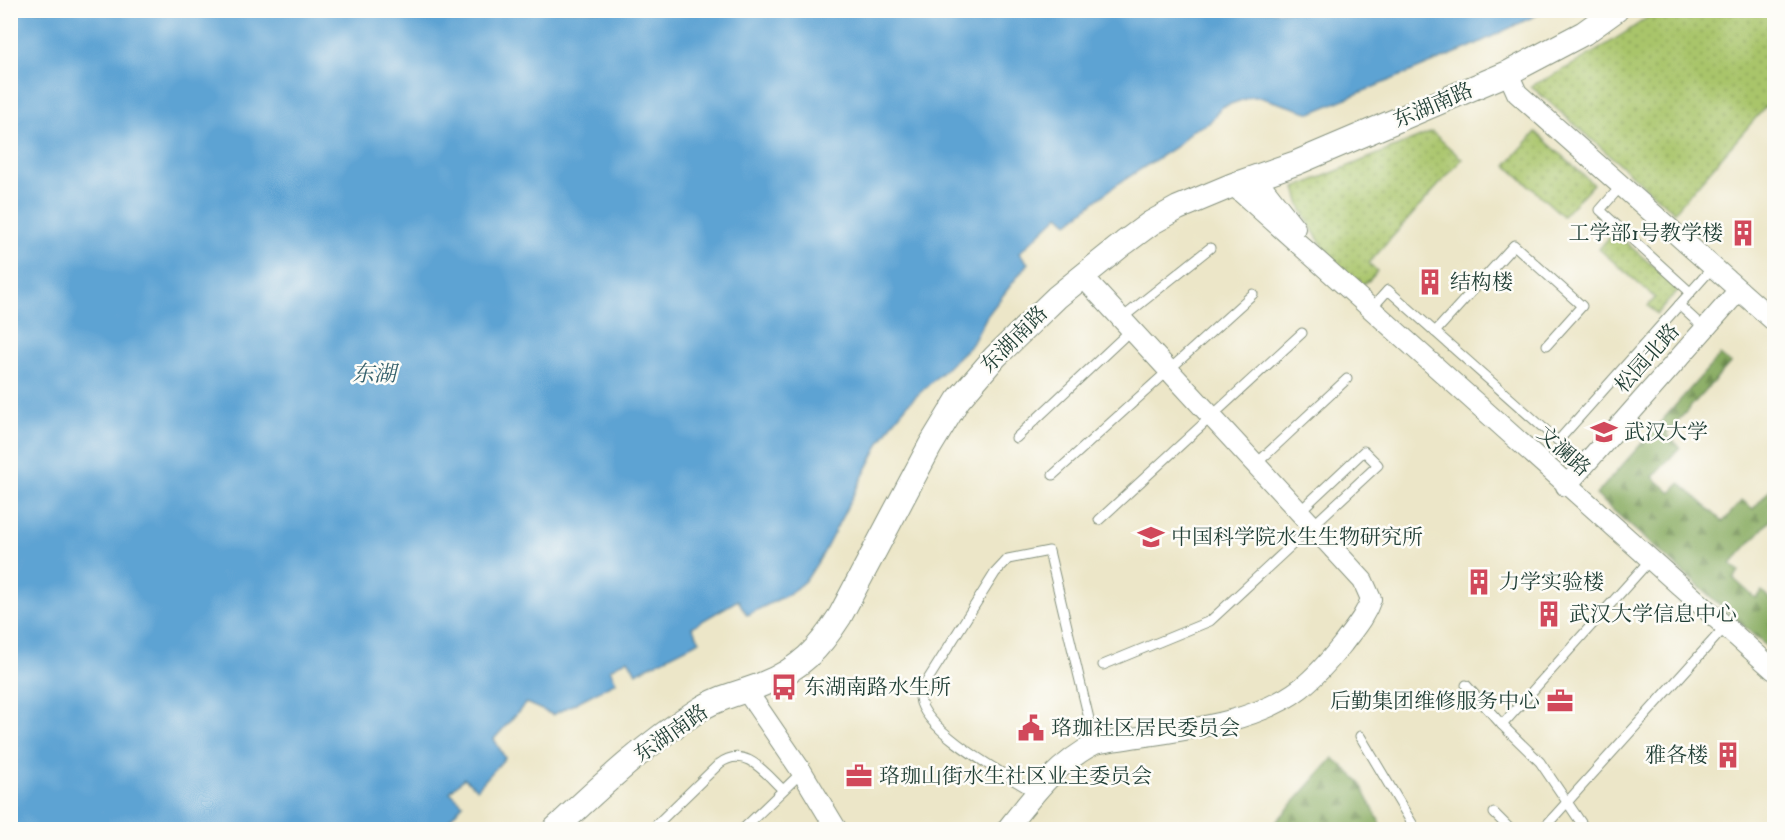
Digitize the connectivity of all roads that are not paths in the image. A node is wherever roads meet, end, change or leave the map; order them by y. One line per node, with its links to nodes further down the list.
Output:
1 (1616, 10): 2 (street, 东湖南路)
2 (1508, 73): 3 (street, 东湖南路); 4 (street)
3 (1244, 181): 7 (street, 东湖南路); 12 (street, 文澜路)
4 (1621, 186): 6 (street); 9 (lane)
5 (1210, 248): 14 (lane)
6 (1713, 267): 8 (street); 9 (lane)
7 (1082, 276): 14 (street); 33 (street, 东湖南路)
8 (1739, 290): 13 (street); 15 (street, 松园北路)
9 (1690, 292): 11 (lane)
10 (1253, 294): 19 (lane)
11 (1679, 305): 15 (lane); 16 (lane)
12 (1371, 309): 16 (lane); 25 (street, 文澜路)
13 (1774, 321)
14 (1126, 324): 19 (street); 22 (lane)
15 (1705, 329): 25 (street, 松园北路)
16 (1436, 332): 18 (lane)
17 (1302, 333): 21 (lane)
18 (1547, 345)
19 (1168, 371): 21 (street); 24 (lane)
20 (1347, 379): 23 (lane)
21 (1211, 417): 23 (street); 27 (lane)
22 (1016, 438)
23 (1255, 465): 26 (street)
24 (1053, 475)
25 (1566, 486): 28 (street, 文澜路)
26 (1305, 519): 26 (lane); 30 (lane); 36 (street)
27 (1099, 520)
28 (1650, 560): 29 (street, 文澜路); 34 (lane)
29 (1725, 627): 31 (street, 文澜路); 40 (lane)
30 (1103, 665)
31 (1774, 670)
32 (1466, 685): 34 (lane)
33 (746, 690): 37 (street); 42 (street, 东湖南路)
34 (1502, 724): 40 (lane)
35 (1360, 736): 47 (lane)
36 (1095, 744): 39 (street); 39 (lane)
37 (802, 772): 38 (lane); 45 (street)
38 (783, 790): 43 (lane); 44 (lane)
39 (1035, 793): 46 (street)
40 (1568, 803): 49 (lane); 50 (lane)
41 (1494, 813): 48 (lane)
42 (554, 830)
43 (651, 830)
44 (742, 830)
45 (837, 830)
46 (1006, 830)
47 (1416, 830)
48 (1511, 830)
49 (1542, 830)
50 (1586, 830)

